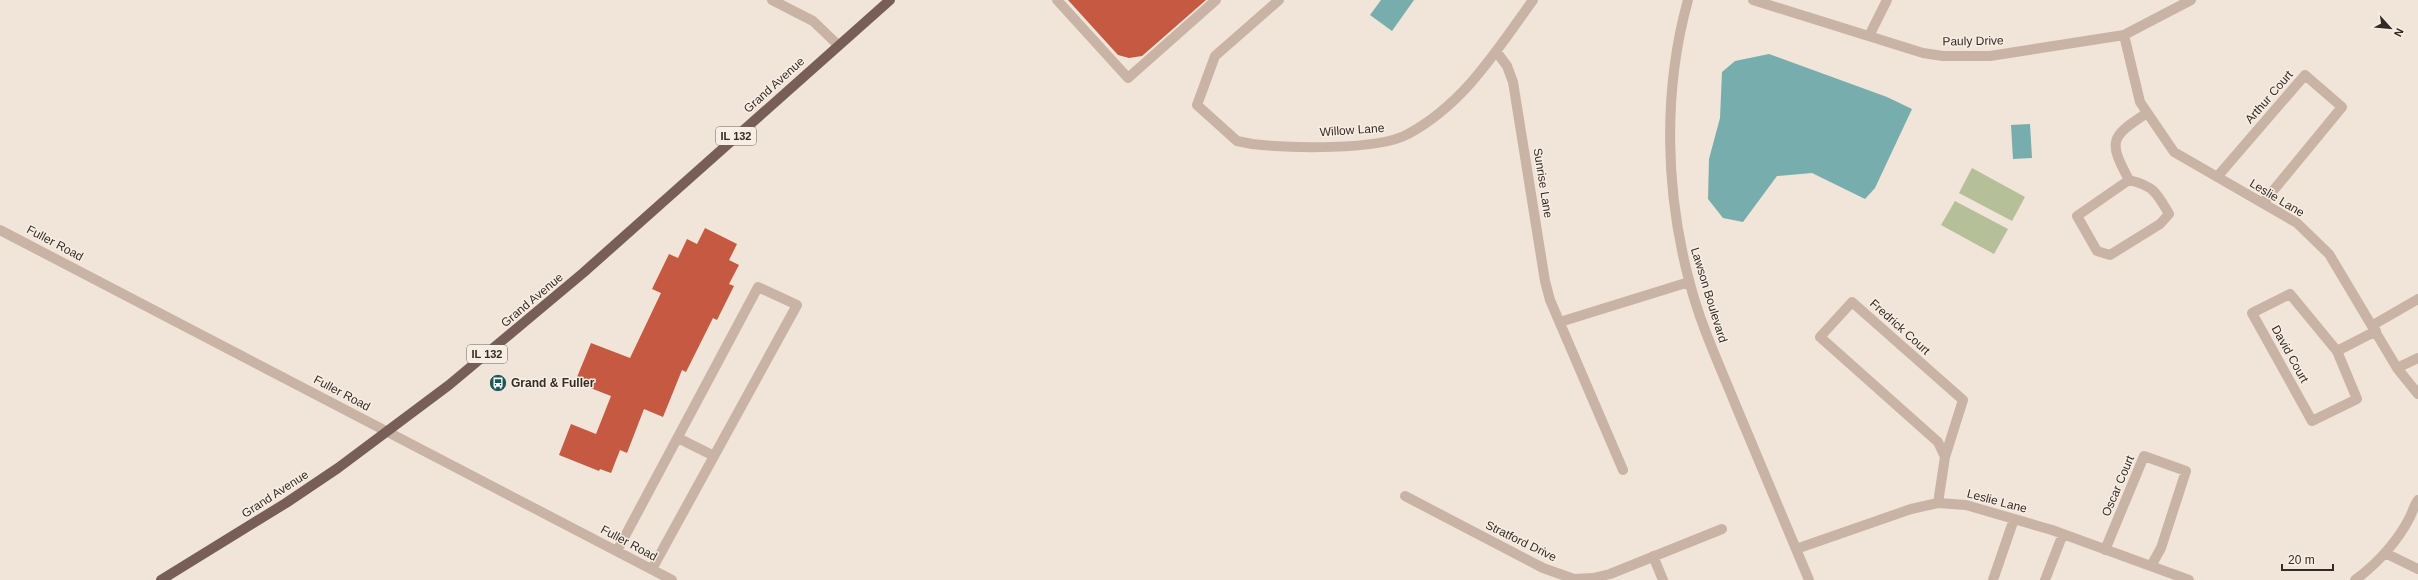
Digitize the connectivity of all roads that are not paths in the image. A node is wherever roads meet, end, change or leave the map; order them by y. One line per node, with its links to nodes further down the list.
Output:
1 (772, 0): 13 (street)
2 (890, 0): 13 (main road, Grand Avenue / IL 132)
3 (1057, 0): 4 (street)
4 (1216, 0)
5 (1279, 0): 14 (street, Willow Lane)
6 (1533, 0): 14 (street, Willow Lane)
7 (1688, 0): 20 (street, Lawson Boulevard)
8 (1753, 0): 12 (street, Pauly Drive)
9 (1887, 0): 12 (street)
10 (2191, 0): 11 (street, Pauly Drive)
11 (2124, 35): 12 (street, Pauly Drive); 15 (street, Leslie Lane)
12 (1868, 36)
13 (838, 45): 28 (main road, Grand Avenue / IL 132)
14 (1496, 51): 22 (street, Sunrise Lane)
15 (2147, 113): 16 (street, Leslie Lane); 17 (street)
16 (2217, 177): 18 (street, Leslie Lane); 18 (street, Arthur Court)
17 (2129, 180): 17 (street)
18 (2263, 204): 23 (street, Leslie Lane)
19 (0, 230): 28 (street, Fuller Road)
20 (1689, 282): 22 (street); 39 (street, Lawson Boulevard)
21 (2418, 299): 23 (street)
22 (1560, 322): 32 (street, Sunrise Lane)
23 (2374, 328): 24 (street); 26 (street, Leslie Lane)
24 (2337, 351): 24 (street, David Court)
25 (2418, 358): 26 (street)
26 (2397, 368): 27 (street, Leslie Lane)
27 (2418, 394)
28 (387, 431): 41 (street, Fuller Road); 47 (main road, Grand Avenue)
29 (678, 438): 30 (street); 30 (street); 41 (street)
30 (714, 456): 45 (street)
31 (1945, 457): 31 (street, Fredrick Court); 34 (street, Fredrick Court)
32 (1623, 470)
33 (1405, 496): 43 (street, Stratford Drive)
34 (1938, 503): 36 (street, Leslie Lane); 39 (street, Leslie Lane)
35 (2417, 505): 42 (street)
36 (2014, 519): 38 (street, Leslie Lane); 51 (street)
37 (1722, 529): 43 (street, Stratford Drive)
38 (2063, 534): 40 (street, Leslie Lane); 52 (street)
39 (1796, 549): 50 (street, Lawson Boulevard)
40 (2105, 550): 44 (street, Leslie Lane); 44 (street, Oscar Court)
41 (617, 551): 45 (street, Fuller Road)
42 (2385, 553): 46 (street); 54 (street)
43 (1653, 556): 49 (street)
44 (2151, 566): 53 (street, Leslie Lane)
45 (652, 569): 48 (street, Fuller Road)
46 (2418, 569)
47 (161, 580)
48 (672, 580)
49 (1663, 580)
50 (1808, 580)
51 (1993, 580)
52 (2045, 580)
53 (2189, 580)
54 (2355, 580)

